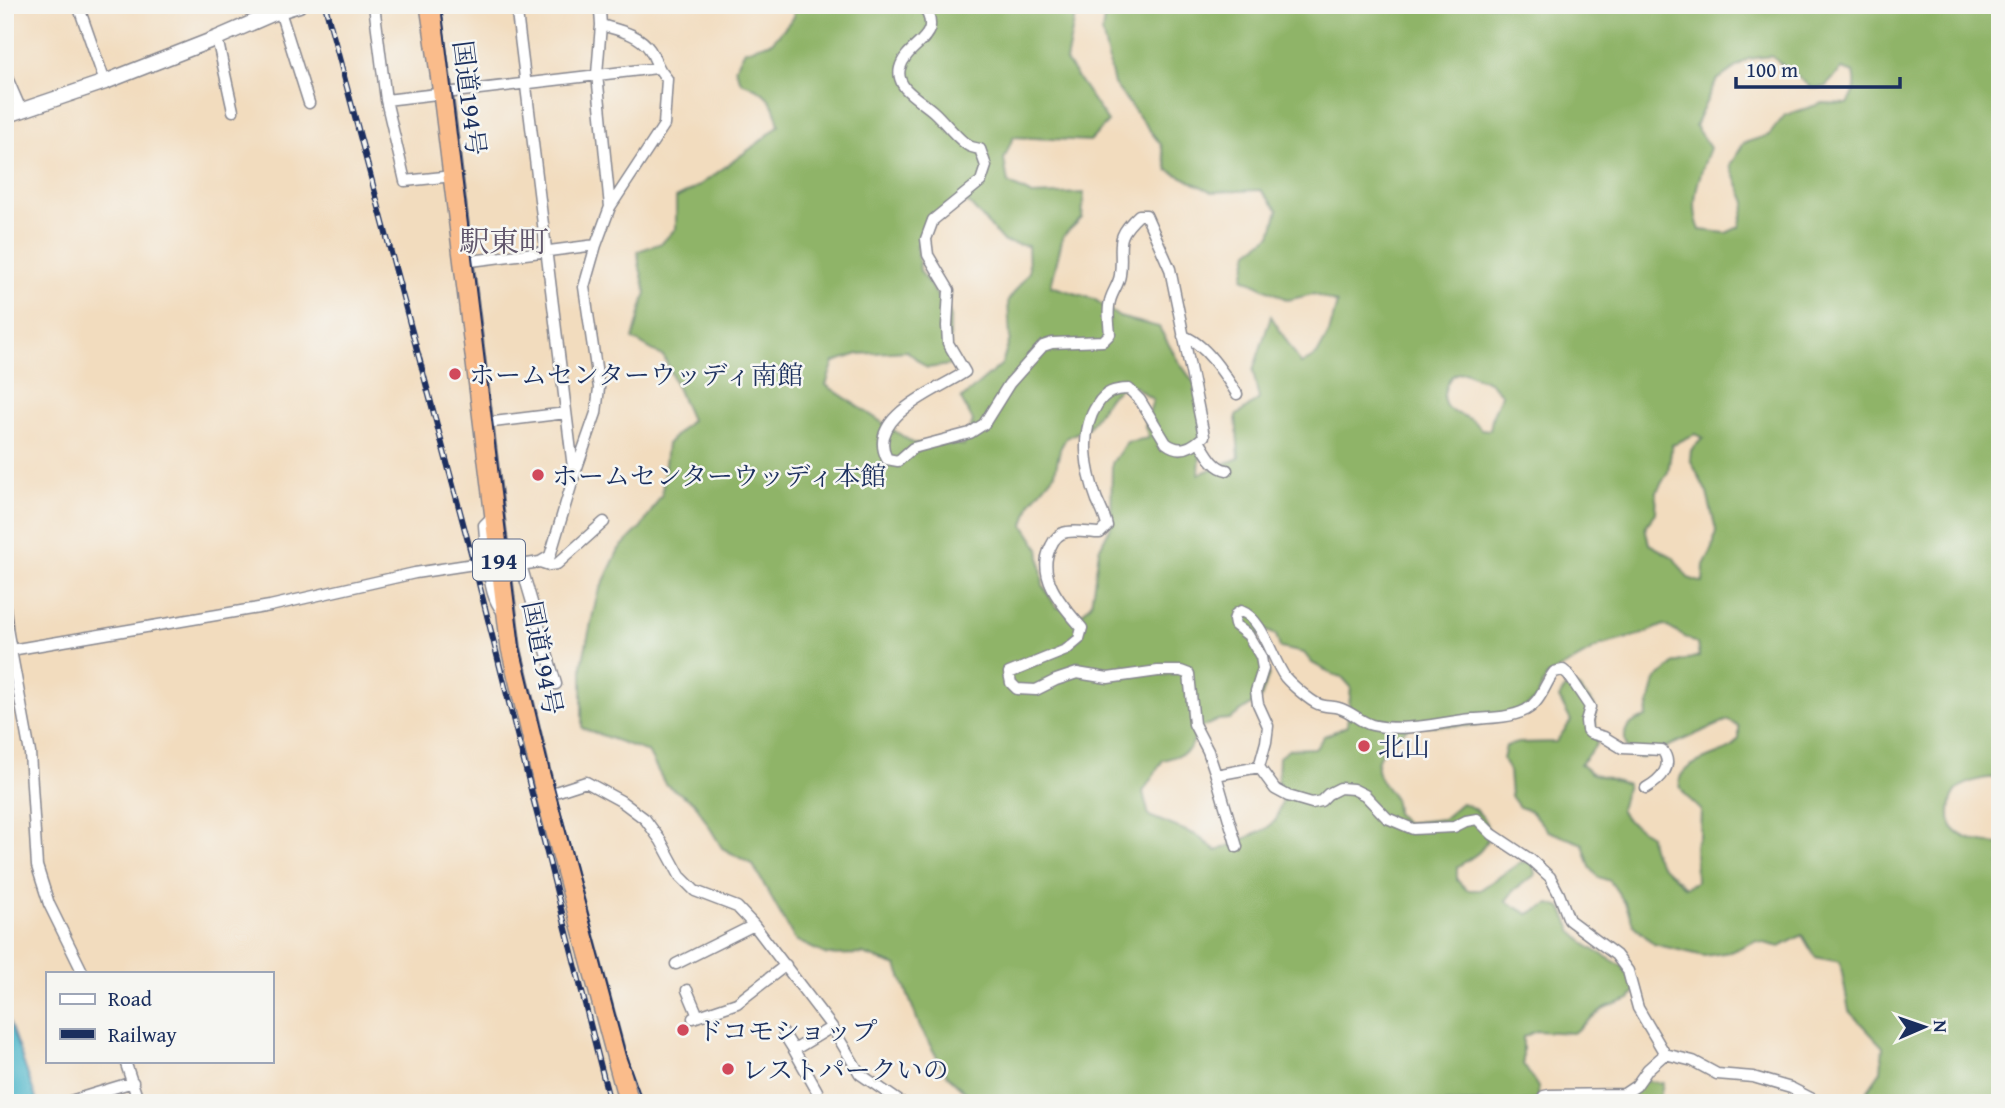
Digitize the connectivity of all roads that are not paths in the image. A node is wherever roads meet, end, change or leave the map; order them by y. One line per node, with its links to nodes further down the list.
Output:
1 (78, 5): 14 (street)
2 (299, 5): 8 (street)
3 (374, 5): 17 (street)
4 (430, 5): 16 (highway, 国道194号 / 194)
5 (516, 5): 15 (street)
6 (597, 5): 9 (street)
7 (922, 5): 27 (street)
8 (282, 8): 10 (street); 18 (street)
9 (601, 25): 11 (street); 13 (street)
10 (216, 38): 14 (street); 20 (street)
11 (657, 68): 13 (street); 23 (street)
12 (5, 73): 19 (street)
13 (597, 74): 15 (street); 23 (street)
14 (105, 82): 19 (street)
15 (527, 84): 16 (street); 25 (street)
16 (443, 94): 17 (street); 22 (highway, 国道194号 / 194)
17 (386, 100): 22 (street)
18 (309, 103)
19 (21, 110): 21 (street)
20 (233, 111)
21 (5, 116)
22 (453, 176): 26 (highway, 国道194号 / 194)
23 (610, 207): 24 (street)
24 (596, 245): 25 (street); 33 (street)
25 (547, 251): 26 (street); 29 (street)
26 (463, 262): 30 (highway, 国道194号 / 194)
27 (1183, 336): 28 (street); 31 (street)
28 (1237, 394)
29 (566, 413): 30 (street); 33 (street)
30 (485, 423): 36 (highway, 国道194号 / 194)
31 (1199, 441): 32 (street); 42 (street)
32 (1227, 470)
33 (574, 476): 35 (street)
34 (604, 522): 35 (street)
35 (540, 562): 37 (street)
36 (494, 565): 37 (street); 39 (street); 44 (highway, 国道194号 / 194)
37 (521, 565): 40 (street)
38 (5, 607): 39 (street)
39 (10, 650): 49 (street)
40 (556, 684)
41 (1259, 766): 42 (street); 43 (street); 54 (street)
42 (1216, 775): 45 (street)
43 (1646, 788)
44 (546, 795): 46 (street); 60 (highway, 国道194号 / 194)
45 (1237, 847)
46 (754, 925): 47 (street); 48 (street)
47 (676, 964)
48 (786, 965): 50 (street); 51 (street)
49 (83, 972)
50 (687, 990)
51 (832, 1027): 53 (street); 61 (street)
52 (784, 1034): 53 (street)
53 (793, 1050): 57 (street)
54 (1665, 1054): 62 (street); 63 (street)
55 (125, 1062): 56 (street)
56 (133, 1082): 58 (street); 59 (street)
57 (817, 1091)
58 (64, 1103)
59 (139, 1103)
60 (629, 1103)
61 (902, 1103)
62 (1541, 1103)
63 (1819, 1103)

